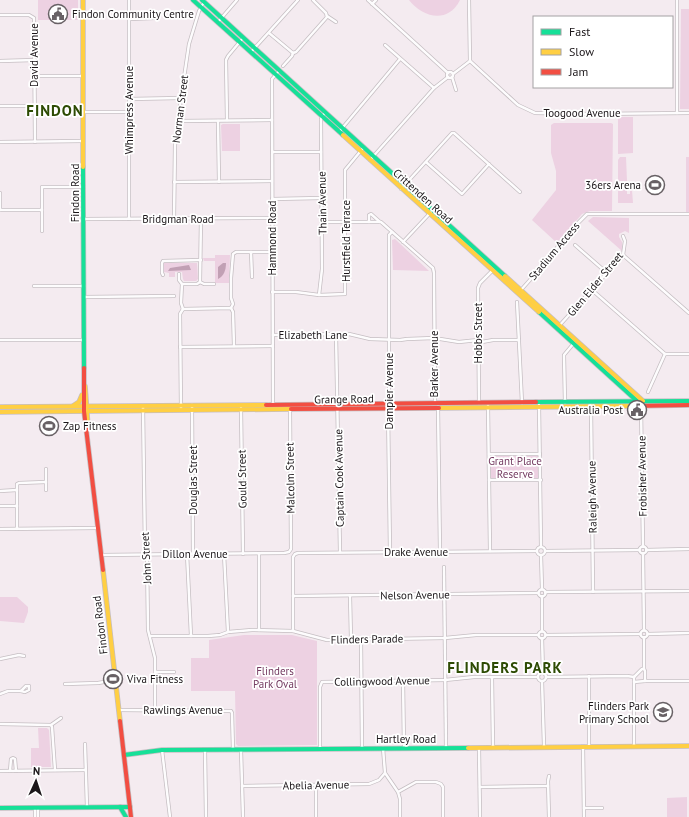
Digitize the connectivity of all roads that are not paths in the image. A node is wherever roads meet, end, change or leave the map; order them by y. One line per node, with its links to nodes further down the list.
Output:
1 (82, 0): 37 (main road, Findon Road)
2 (128, 0): 18 (street, Whimpress Avenue)
3 (192, 0): 13 (main road, Crittenden Road)
4 (237, 0): 17 (street)
5 (298, 0): 21 (street)
6 (313, 0): 15 (street)
7 (368, 0): 12 (street)
8 (376, 0): 12 (street)
9 (469, 0): 31 (street)
10 (677, 0): 49 (street)
11 (203, 1): 13 (street, Norman Street); 17 (main road, Crittenden Road)
12 (372, 4): 34 (street)
13 (200, 7): 19 (main road, Crittenden Road); 42 (street, Norman Street)
14 (0, 15): 29 (street, David Avenue)
15 (327, 16): 20 (street); 27 (street)
16 (155, 18): 18 (street)
17 (222, 18): 19 (street); 22 (main road, Crittenden Road)
18 (129, 19): 43 (street, Whimpress Avenue)
19 (218, 22): 23 (main road, Crittenden Road)
20 (336, 22)
21 (269, 33): 25 (street); 27 (street)
22 (243, 38): 23 (street); 25 (main road, Crittenden Road)
23 (239, 42): 26 (main road, Crittenden Road); 52 (street)
24 (385, 45): 28 (street)
25 (255, 48): 26 (street); 33 (main road, Crittenden Road)
26 (251, 52): 35 (main road, Crittenden Road)
27 (293, 53): 32 (street)
28 (400, 58): 40 (street); 56 (street)
29 (35, 60): 30 (street); 36 (street, David Avenue)
30 (0, 61)
31 (470, 61): 38 (street); 49 (street, Toogood Avenue)
32 (283, 66)
33 (280, 70): 35 (street); 48 (main road, Crittenden Road)
34 (448, 73): 38 (street); 39 (street)
35 (276, 74): 51 (main road, Crittenden Road); 53 (street, Hammond Road)
36 (35, 76): 37 (street); 45 (street, David Avenue)
37 (83, 76): 46 (main road, Findon Road)
38 (452, 76): 39 (street); 41 (street)
39 (448, 77): 40 (street)
40 (434, 88): 65 (street)
41 (456, 90)
42 (181, 98): 43 (street); 54 (street, Norman Street)
43 (129, 99): 47 (street, Whimpress Avenue)
44 (0, 106): 45 (street)
45 (35, 106): 60 (street, David Avenue)
46 (83, 112): 47 (street); 58 (main road, Findon Road)
47 (129, 112): 87 (street, Whimpress Avenue)
48 (326, 112): 51 (street); 56 (main road, Crittenden Road)
49 (677, 113): 50 (street, Toogood Avenue)
50 (689, 113)
51 (322, 116): 57 (main road, Crittenden Road); 63 (street, Thain Avenue)
52 (227, 120): 53 (street); 55 (street)
53 (272, 120): 62 (street, Hammond Road)
54 (178, 121): 55 (street); 70 (street, Norman Street)
55 (218, 121): 71 (street)
56 (343, 128): 57 (street); 61 (main road, Crittenden Road)
57 (339, 132): 64 (main road, Crittenden Road)
58 (83, 141): 60 (street); 73 (main road, Findon Road)
59 (0, 142): 60 (street)
60 (35, 142)
61 (364, 147): 64 (street, Hurstfield Terrace); 65 (main road, Crittenden Road)
62 (272, 152): 63 (street); 69 (street, Hammond Road)
63 (321, 152): 77 (street, Thain Avenue)
64 (360, 152): 66 (main road, Crittenden Road); 90 (street, Hurstfield Terrace)
65 (374, 156): 66 (street); 72 (main road, Crittenden Road)
66 (370, 160): 74 (main road, Crittenden Road)
67 (426, 162): 68 (street); 68 (street); 72 (street)
68 (489, 164): 75 (street)
69 (272, 181): 71 (street); 78 (street, Hammond Road)
70 (174, 182): 71 (street); 88 (street, Norman Street)
71 (219, 182)
72 (406, 185): 74 (street); 81 (main road, Crittenden Road)
73 (84, 187): 80 (street); 86 (main road, Findon Road)
74 (402, 189): 82 (main road, Crittenden Road)
75 (520, 192)
76 (0, 193): 79 (street)
77 (322, 198): 78 (street); 89 (street, Thain Avenue)
78 (272, 199): 85 (street, Hammond Road)
79 (0, 210): 80 (street)
80 (42, 210): 93 (street)
81 (433, 210): 82 (street); 102 (main road, Crittenden Road)
82 (430, 214): 96 (street); 103 (main road, Crittenden Road)
83 (689, 214): 113 (street, Stadium Access)
84 (201, 218): 85 (street, Bridgman Road); 88 (street, Bridgman Road); 101 (street)
85 (272, 218): 99 (street, Hammond Road)
86 (84, 219): 87 (street, Bridgman Road); 112 (main road, Findon Road)
87 (129, 219): 88 (street, Bridgman Road)
88 (174, 219)
89 (322, 222): 90 (street); 117 (street, Thain Avenue)
90 (346, 222): 91 (street); 117 (street, Hurstfield Terrace)
91 (369, 222): 92 (street); 92 (street)
92 (381, 222): 94 (street, Barker Avenue)
93 (42, 231)
94 (392, 232): 96 (street, Barker Avenue); 129 (street, Dampier Avenue)
95 (623, 236): 100 (street, Glen Elder Street)
96 (403, 242): 128 (street, Barker Avenue)
97 (575, 245): 104 (street)
98 (251, 252): 99 (street); 107 (street); 121 (street)
99 (272, 252): 115 (street, Hammond Road)
100 (623, 255): 104 (street, Glen Elder Street); 123 (street)
101 (201, 260): 106 (street); 108 (street)
102 (496, 266): 103 (street, Hobbs Street); 113 (main road, Crittenden Road)
103 (492, 271): 116 (main road, Crittenden Road); 132 (street, Hobbs Street)
104 (606, 273): 114 (street, Glen Elder Street)
105 (179, 274): 109 (street)
106 (164, 275)
107 (252, 277)
108 (200, 282): 109 (street); 110 (street)
109 (182, 284): 122 (street)
110 (214, 284)
111 (34, 286): 112 (street)
112 (84, 286): 119 (main road, Findon Road)
113 (521, 289): 116 (street, Stadium Access); 124 (main road, Crittenden Road)
114 (592, 290): 124 (street, Glen Elder Street); 139 (street)
115 (272, 292): 117 (street, Hurstfield Terrace); 127 (street, Hammond Road)
116 (517, 294): 125 (main road, Crittenden Road)
117 (319, 295)
118 (174, 296): 119 (street)
119 (84, 297): 131 (main road, Findon Road)
120 (517, 302): 133 (street)
121 (232, 308): 122 (street); 136 (street)
122 (183, 309): 138 (street)
123 (689, 312)
124 (560, 325): 125 (street, Glen Elder Street); 134 (main road, Crittenden Road)
125 (556, 329): 135 (main road, Crittenden Road)
126 (336, 334): 127 (street, Elizabeth Lane); 129 (street, Elizabeth Lane); 157 (street, Captain Cook Avenue)
127 (273, 335): 137 (street, Hammond Road)
128 (434, 338): 129 (street, Elizabeth Lane); 132 (street, Elizabeth Lane); 147 (street, Barker Avenue)
129 (389, 339): 158 (street, Dampier Avenue)
130 (0, 340): 131 (street)
131 (84, 340): 142 (main road, Findon Road)
132 (478, 340): 133 (street, Elizabeth Lane); 153 (street, Hobbs Street)
133 (519, 340): 149 (street)
134 (577, 340): 135 (street); 148 (main road, Crittenden Road)
135 (573, 344): 143 (main road, Crittenden Road); 151 (street)
136 (234, 346): 137 (street); 138 (street)
137 (273, 346): 162 (street, Hammond Road)
138 (180, 347): 166 (street)
139 (665, 354): 140 (street); 141 (street)
140 (689, 354)
141 (648, 392)
142 (85, 394): 160 (main road); 164 (main road); 168 (main road, Findon Road)
143 (630, 394): 144 (main road); 145 (main road, Crittenden Road)
144 (626, 401): 145 (main road, Grange Road); 152 (main road, Grange Road)
145 (637, 401): 148 (main road, Grange Road)
146 (689, 401): 148 (main road, Grange Road)
147 (434, 403): 153 (main road, Grange Road); 158 (main road, Grange Road); 163 (street, Barker Avenue)
148 (642, 403): 152 (main road, Grange Road); 155 (main road, Grange Road); 188 (street, Frobisher Avenue)
149 (522, 404): 150 (main road, Grange Road); 154 (main road, Grange Road)
150 (539, 404): 151 (main road, Grange Road); 174 (street)
151 (565, 404): 152 (main road, Grange Road)
152 (591, 404): 190 (street, Raleigh Avenue)
153 (479, 405): 154 (main road, Grange Road); 163 (main road, Grange Road)
154 (488, 405): 173 (street)
155 (689, 405)
156 (290, 406): 157 (main road, Grange Road); 162 (main road, Grange Road); 196 (street, Malcolm Street)
157 (337, 406): 158 (main road, Grange Road); 197 (street, Captain Cook Avenue)
158 (389, 406): 163 (main road, Grange Road); 198 (street, Dampier Avenue)
159 (0, 407): 169 (main road, Grange Road)
160 (72, 407): 168 (main road, Grange Road); 169 (main road, Grange Road)
161 (241, 407): 162 (main road, Grange Road); 167 (main road, Grange Road); 206 (street, Gould Street)
162 (273, 407)
163 (438, 407): 199 (street, Barker Avenue)
164 (96, 408): 165 (main road, Grange Road); 168 (main road, Grange Road); 172 (main road)
165 (143, 408): 166 (main road, Grange Road); 202 (street, John Street)
166 (181, 408): 167 (main road, Grange Road)
167 (192, 408): 204 (street, Douglas Street)
168 (86, 409): 170 (main road, Grange Road); 172 (main road, Findon Road)
169 (20, 410): 170 (main road, Grange Road); 171 (main road, Grange Road)
170 (76, 411): 172 (main road)
171 (0, 412)
172 (87, 420): 184 (main road, Findon Road)
173 (489, 454): 174 (street); 176 (street)
174 (540, 454): 177 (street)
175 (46, 469): 178 (street)
176 (489, 480): 177 (street); 193 (street)
177 (541, 480): 187 (street)
178 (46, 482): 180 (street); 181 (street)
179 (0, 490): 180 (street)
180 (17, 490): 183 (street)
181 (46, 490)
182 (0, 506): 183 (street)
183 (17, 506): 185 (street)
184 (98, 528): 185 (street); 208 (main road, Findon Road)
185 (17, 529): 186 (street)
186 (0, 530)
187 (541, 547): 194 (street); 195 (street)
188 (643, 547): 191 (street); 192 (street)
189 (689, 549): 192 (street)
190 (593, 550): 191 (street); 195 (street); 213 (street, Raleigh Avenue)
191 (639, 550): 201 (street)
192 (646, 550): 201 (street)
193 (490, 551): 194 (street, Drake Avenue); 199 (street, Drake Avenue)
194 (537, 551): 207 (street)
195 (545, 551): 207 (street)
196 (289, 552): 200 (street, Dillon Avenue)
197 (340, 552): 198 (street, Drake Avenue); 217 (street, Drake Avenue)
198 (390, 552): 199 (street, Drake Avenue)
199 (440, 552)
200 (259, 553): 206 (street, Dillon Avenue); 220 (street)
201 (643, 553): 214 (street)
202 (146, 554): 203 (street, Dillon Avenue); 208 (street, Dillon Avenue); 230 (street, John Street)
203 (187, 554): 204 (street, Dillon Avenue); 231 (street)
204 (193, 554): 205 (street, Dillon Avenue)
205 (224, 554): 206 (street, Dillon Avenue); 224 (street)
206 (243, 554)
207 (541, 554): 210 (street)
208 (101, 555): 248 (main road, Findon Road)
209 (444, 567): 216 (street)
210 (542, 589): 212 (street); 215 (street)
211 (689, 591): 214 (street)
212 (545, 592): 213 (street); 219 (street)
213 (593, 592): 214 (street)
214 (644, 592): 221 (street)
215 (538, 593): 216 (street, Nelson Avenue); 219 (street)
216 (444, 595): 218 (street, Nelson Avenue); 233 (street)
217 (293, 596): 218 (street, Nelson Avenue); 222 (street)
218 (350, 596): 235 (street)
219 (542, 596): 223 (street)
220 (259, 630): 222 (street, Flinders Parade); 224 (street, Flinders Parade)
221 (644, 630): 226 (street); 227 (street)
222 (293, 631): 235 (street, Flinders Parade)
223 (542, 631): 228 (street); 229 (street)
224 (228, 632): 231 (street, Flinders Parade)
225 (689, 633): 227 (street)
226 (640, 634): 229 (street); 232 (street)
227 (648, 634): 232 (street)
228 (538, 635): 233 (street, Flinders Parade); 234 (street)
229 (546, 635): 234 (street)
230 (150, 636): 231 (street, Flinders Parade); 240 (street, John Street)
231 (191, 636)
232 (644, 637): 239 (street)
233 (445, 638): 236 (street, Flinders Parade); 250 (street)
234 (542, 638): 242 (street)
235 (351, 639): 236 (street, Flinders Parade)
236 (361, 639): 252 (street)
237 (24, 656): 238 (street)
238 (0, 659)
239 (644, 669): 246 (street); 254 (street)
240 (155, 672): 241 (street); 260 (street, John Street)
241 (174, 672)
242 (543, 673): 244 (street); 245 (street)
243 (589, 676): 245 (street); 246 (street); 268 (street)
244 (538, 677): 247 (street, Collingwood Avenue); 253 (street)
245 (546, 677): 253 (street)
246 (634, 677): 255 (street)
247 (492, 678): 250 (street, Collingwood Avenue); 271 (street)
248 (116, 680): 256 (street); 259 (main road, Findon Road)
249 (403, 680): 250 (street, Collingwood Avenue); 252 (street, Collingwood Avenue); 274 (street)
250 (445, 680): 275 (street)
251 (689, 680): 254 (street)
252 (361, 681): 272 (street); 276 (street, Collingwood Avenue)
253 (542, 681): 266 (street)
254 (645, 681): 255 (street)
255 (634, 682): 265 (street)
256 (66, 684)
257 (21, 691): 258 (street)
258 (0, 694)
259 (119, 710): 260 (street, Rawlings Avenue); 281 (main road, Findon Road)
260 (155, 710): 279 (street, Rawlings Avenue)
261 (61, 718): 263 (street)
262 (0, 724): 263 (street)
263 (51, 725): 282 (street)
264 (85, 744): 283 (street)
265 (634, 745): 268 (main road, Hartley Road); 269 (main road, Hartley Road)
266 (544, 746): 267 (main road, Hartley Road); 271 (main road, Hartley Road)
267 (583, 746): 268 (main road, Hartley Road); 299 (street)
268 (589, 746)
269 (689, 746)
270 (479, 747): 271 (main road, Hartley Road); 275 (main road, Hartley Road); 292 (street)
271 (493, 747)
272 (362, 748): 273 (main road, Hartley Road); 276 (main road, Hartley Road)
273 (383, 748): 274 (main road, Hartley Road); 287 (street)
274 (404, 748): 275 (main road, Hartley Road)
275 (446, 748)
276 (320, 749): 280 (main road, Hartley Road)
277 (162, 750): 278 (main road, Hartley Road); 281 (main road, Hartley Road); 304 (street)
278 (204, 750): 279 (main road, Hartley Road); 305 (street)
279 (233, 750): 280 (main road, Hartley Road)
280 (241, 750): 290 (street)
281 (124, 755): 296 (main road, Findon Road)
282 (55, 770): 283 (street); 286 (street)
283 (85, 770): 294 (street)
284 (0, 771): 285 (street)
285 (10, 771): 286 (street); 286 (street)
286 (16, 771)
287 (385, 773): 289 (street, Abelia Avenue); 293 (street)
288 (549, 776): 291 (street)
289 (316, 785): 290 (street, Abelia Avenue); 307 (street)
290 (242, 786): 306 (street)
291 (548, 786): 292 (street); 311 (street)
292 (480, 787): 310 (street)
293 (398, 792): 308 (street); 309 (street)
294 (87, 807): 295 (main road); 298 (main road)
295 (120, 807): 296 (main road); 302 (main road)
296 (130, 807): 303 (main road, Findon Road)
297 (0, 808): 298 (main road)
298 (37, 808): 301 (street)
299 (584, 808): 300 (street); 312 (street)
300 (602, 808)
301 (36, 817)
302 (126, 817)
303 (131, 817)
304 (170, 817)
305 (206, 817)
306 (243, 817)
307 (316, 817)
308 (400, 817)
309 (443, 817)
310 (480, 817)
311 (549, 817)
312 (584, 817)

